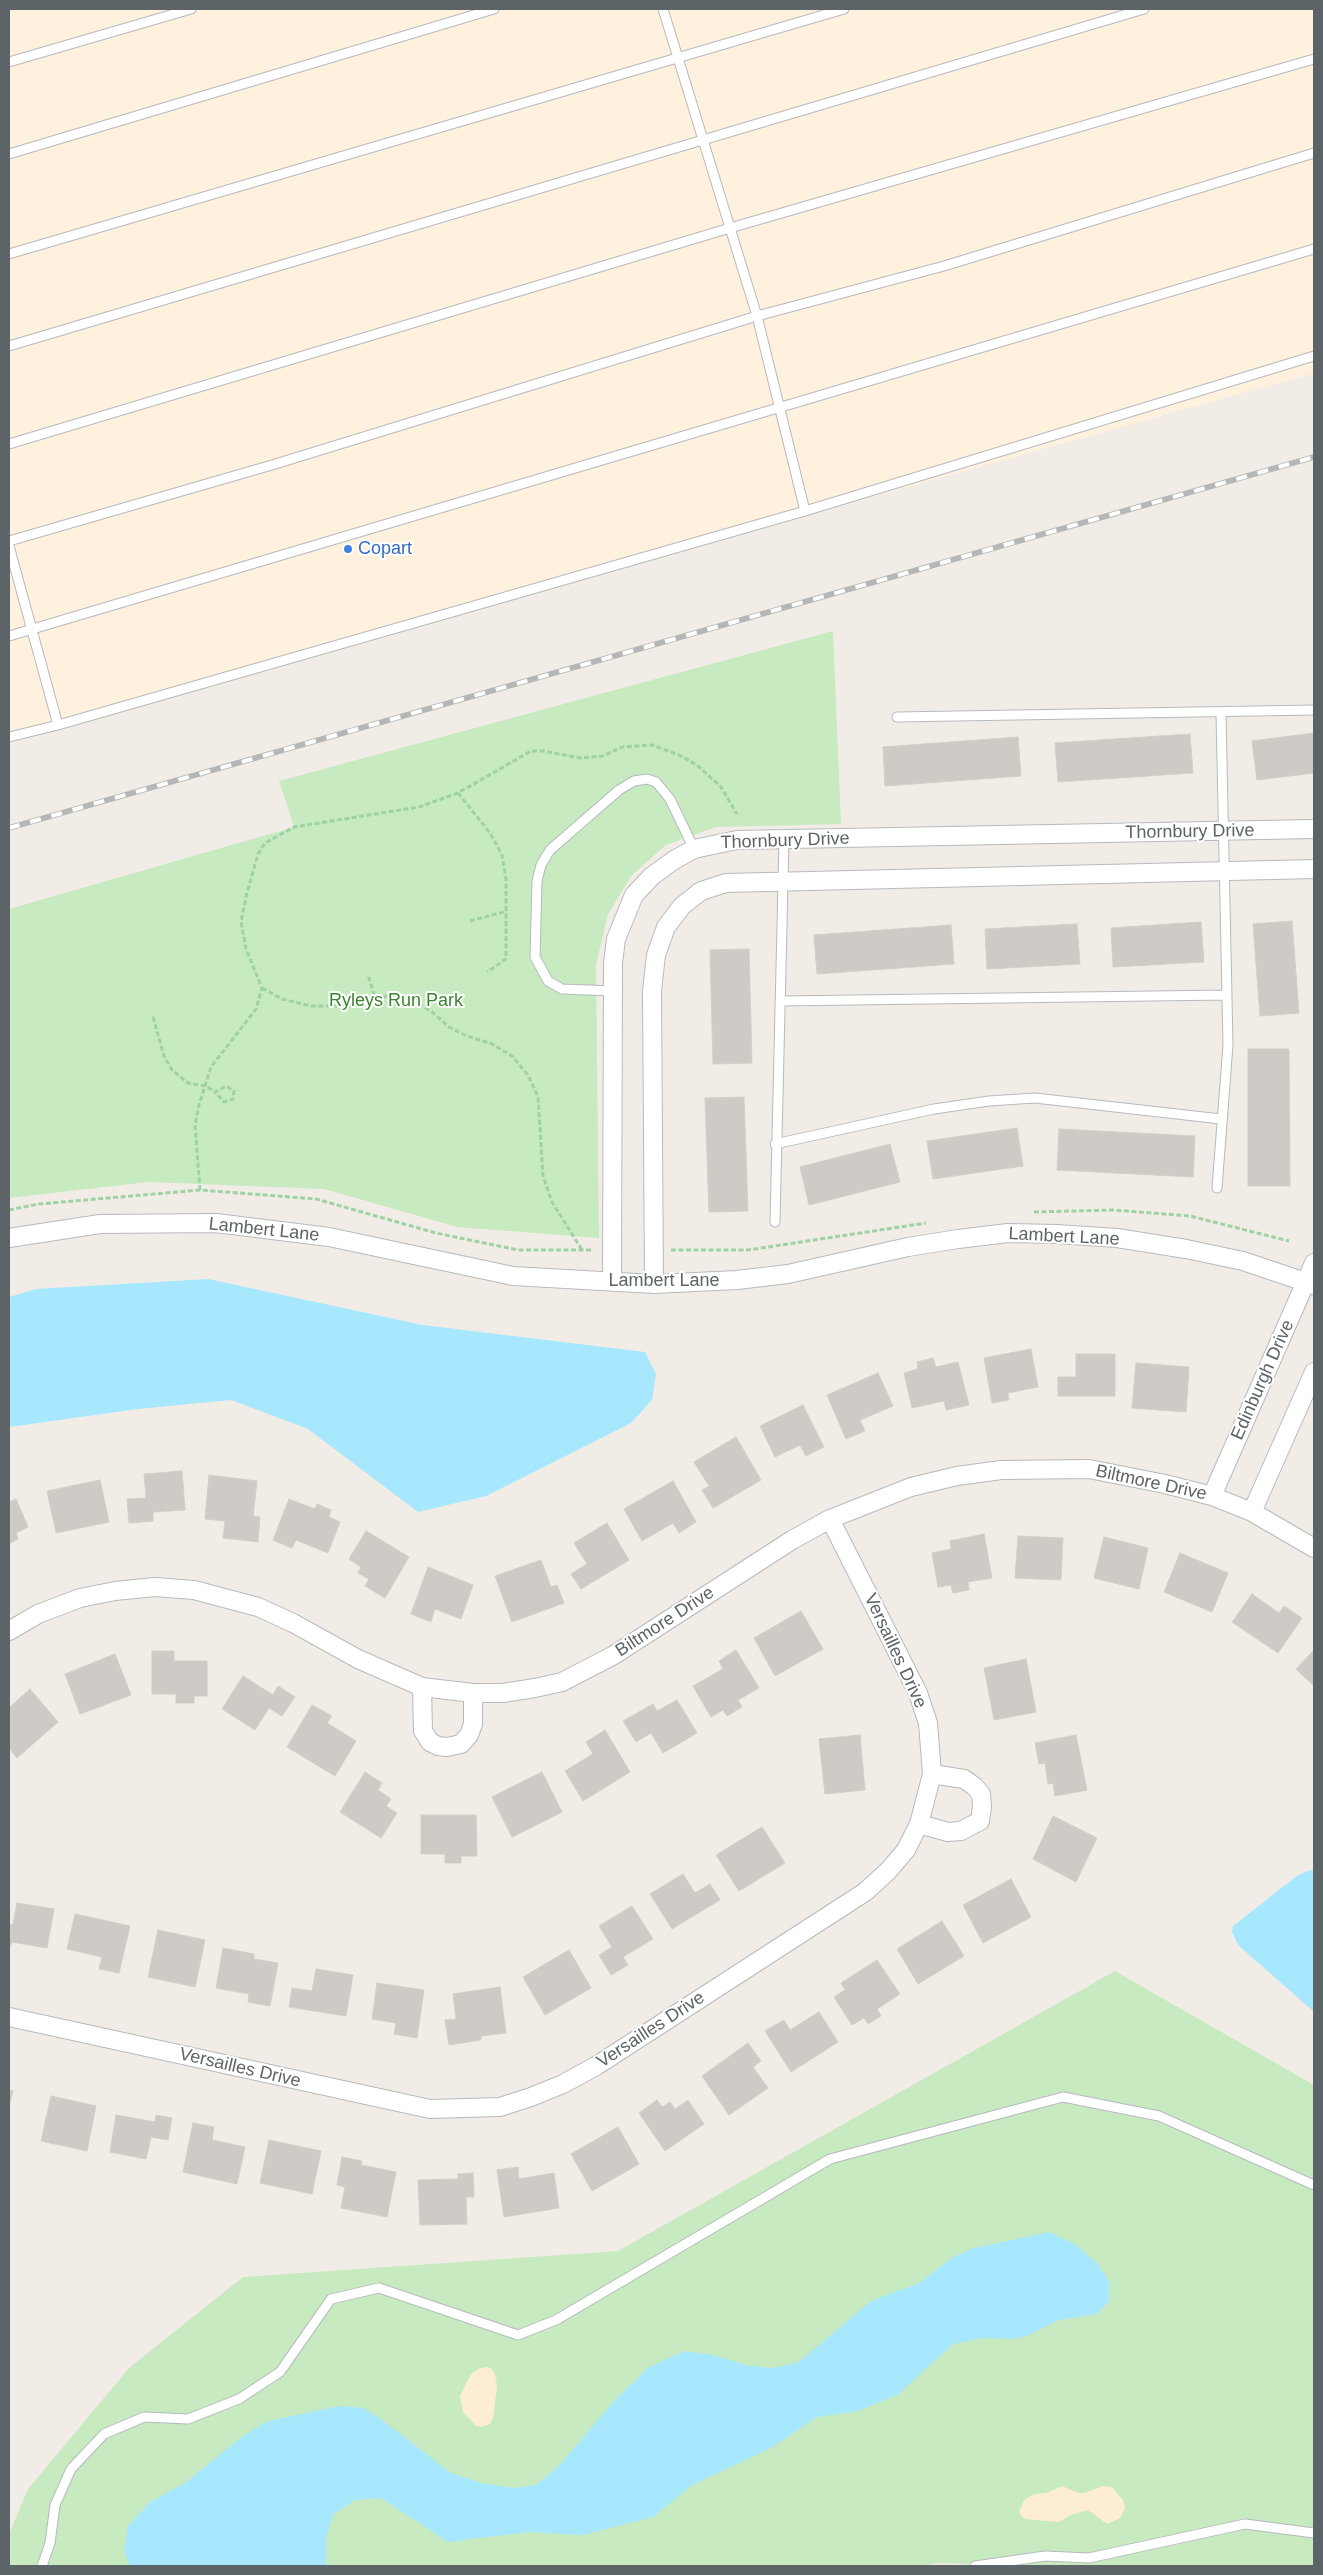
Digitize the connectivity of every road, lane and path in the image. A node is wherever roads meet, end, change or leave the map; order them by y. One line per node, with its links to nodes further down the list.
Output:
1 (191, 9): 8 (lane)
2 (494, 9): 11 (lane)
3 (663, 9): 6 (lane)
4 (844, 9): 6 (lane)
5 (1144, 9): 9 (lane)
6 (678, 57): 9 (lane); 14 (lane)
7 (1314, 59): 12 (lane)
8 (9, 62)
9 (703, 140): 12 (lane); 16 (lane)
10 (1314, 153): 15 (lane)
11 (9, 154)
12 (730, 228): 15 (lane); 19 (lane)
13 (1314, 249): 18 (lane)
14 (9, 254)
15 (757, 316): 18 (lane); 21 (lane)
16 (9, 346)
17 (1314, 356): 20 (lane)
18 (779, 409): 20 (lane); 23 (lane)
19 (9, 444)
20 (805, 511): 28 (lane)
21 (9, 541)
22 (9, 546): 23 (lane)
23 (33, 629): 24 (lane); 28 (lane)
24 (9, 636)
25 (1314, 710): 26 (lane)
26 (1221, 713): 27 (lane); 33 (lane)
27 (897, 717)
28 (58, 725): 29 (lane)
29 (9, 737)
30 (458, 793): 31 (path); 39 (path); 43 (path)
31 (737, 814)
32 (1314, 829): 33 (street, Thornbury Drive)
33 (1224, 831): 34 (street, Thornbury Drive); 37 (lane)
34 (784, 840): 35 (street, Thornbury Drive); 38 (lane)
35 (694, 849): 44 (street, Thornbury Drive); 44 (lane)
36 (1314, 869): 37 (street)
37 (1226, 873): 38 (street); 45 (lane)
38 (784, 882): 47 (lane); 60 (street)
39 (507, 911): 40 (path); 41 (path)
40 (470, 921)
41 (487, 972)
42 (368, 975): 46 (path)
43 (262, 988): 46 (path); 49 (path)
44 (613, 991): 59 (street, Thornbury Drive)
45 (1227, 995): 47 (lane); 51 (lane)
46 (375, 997): 57 (path)
47 (780, 1001): 52 (lane)
48 (153, 1017): 49 (path)
49 (206, 1086): 50 (path); 54 (path)
50 (215, 1092): 50 (path)
51 (1221, 1119): 52 (lane); 53 (lane)
52 (775, 1144): 55 (lane)
53 (1217, 1188)
54 (200, 1190)
55 (774, 1222)
56 (9, 1238): 59 (street, Lambert Lane)
57 (582, 1250)
58 (1314, 1263): 61 (street, Edinburgh Drive)
59 (612, 1282): 60 (street, Lambert Lane)
60 (654, 1284): 61 (street, Lambert Lane)
61 (1310, 1284): 63 (street, Edinburgh Drive)
62 (1314, 1372): 64 (street)
63 (1212, 1496): 64 (street, Biltmore Drive); 65 (street, Biltmore Drive)
64 (1252, 1512): 66 (street, Biltmore Drive)
65 (830, 1519): 69 (street, Biltmore Drive); 70 (street, Versailles Drive)
66 (1314, 1548)
67 (9, 1630): 68 (street, Biltmore Drive)
68 (422, 1686): 69 (street, Biltmore Drive); 69 (street)
69 (473, 1694)
70 (932, 1774): 71 (street, Versailles Drive); 71 (street)
71 (919, 1824): 72 (street, Versailles Drive)
72 (9, 2017)
73 (1314, 2185): 75 (lane)
74 (1314, 2533): 76 (lane)
75 (42, 2566)
76 (975, 2566)

